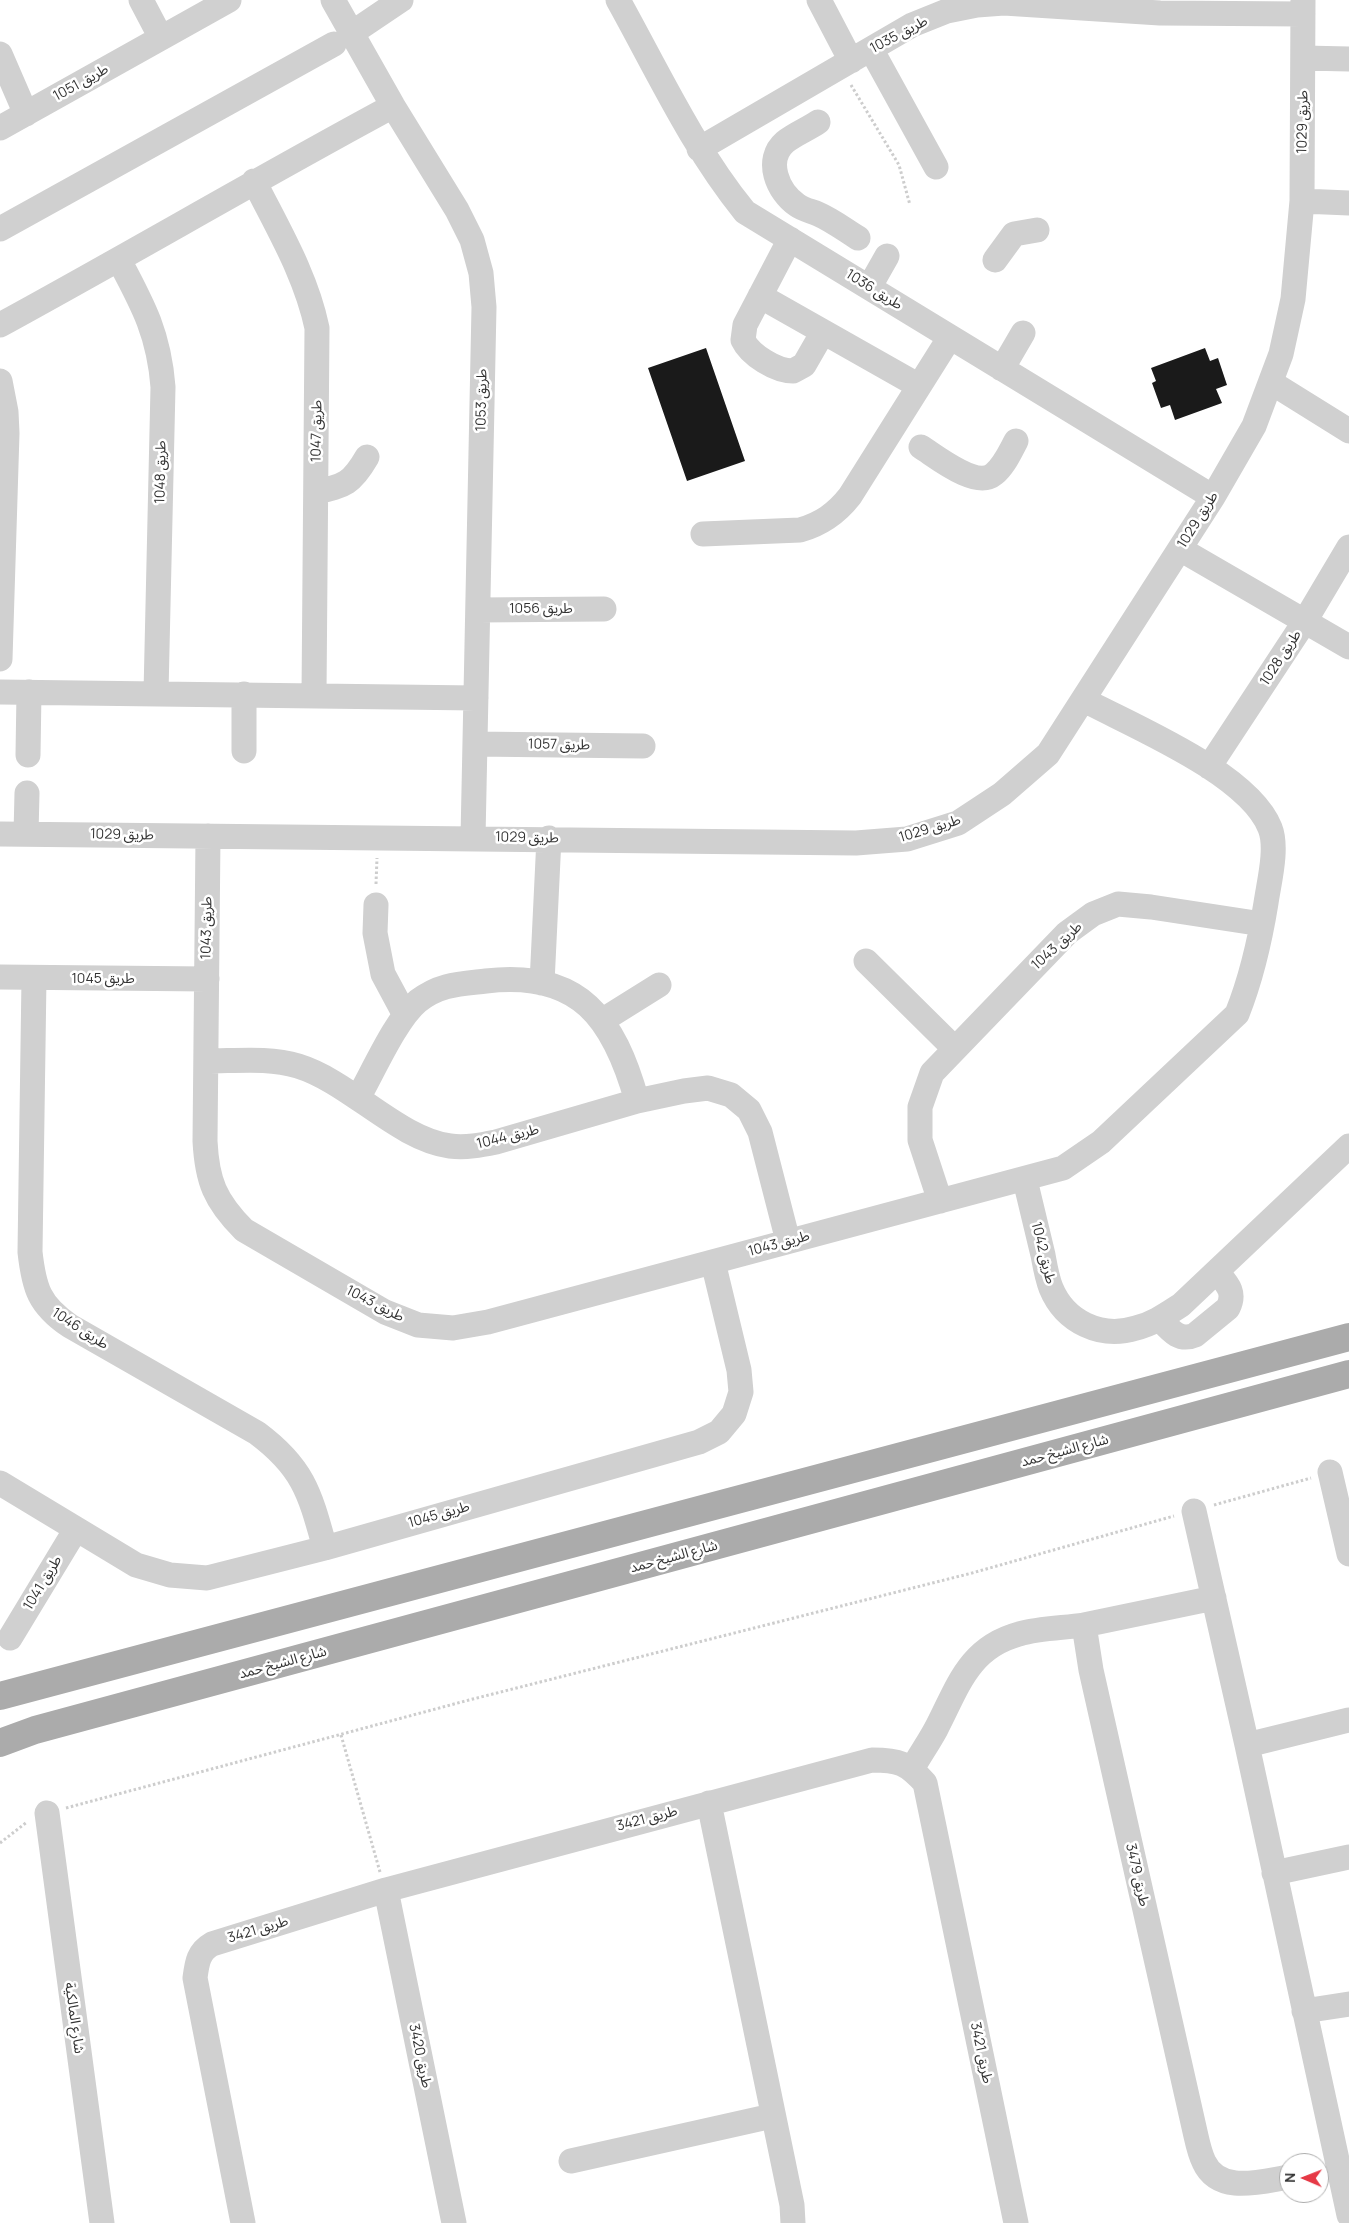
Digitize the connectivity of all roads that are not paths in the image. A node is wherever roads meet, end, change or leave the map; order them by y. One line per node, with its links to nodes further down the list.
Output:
1 (141, 0): 10 (street)
2 (229, 0): 10 (street, طريق 1051)
3 (333, 0): 11 (street, طريق 1053)
4 (401, 0): 11 (street)
5 (618, 0): 22 (street, طريق 1036)
6 (818, 0): 14 (street)
7 (1004, 2): 8 (street, طريق 1035); 14 (street, طريق 1035)
8 (1160, 6): 9 (street, طريق 1035)
9 (1303, 7): 13 (street, طريق 1029)
10 (161, 38): 18 (street, طريق 1051)
11 (343, 38): 16 (street, طريق 1053); 27 (street)
12 (0, 54): 18 (street)
13 (1304, 58): 15 (street); 25 (street, طريق 1029)
14 (854, 59): 17 (street, طريق 1035); 23 (street)
15 (1349, 59)
16 (393, 106): 24 (street); 54 (street, طريق 1053)
17 (766, 110): 21 (street); 22 (street, طريق 1035)
18 (26, 114): 20 (street, طريق 1051)
19 (818, 122): 21 (street)
20 (0, 128)
21 (784, 143): 29 (street)
22 (699, 149): 30 (street, طريق 1036)
23 (936, 167)
24 (254, 181): 32 (street); 48 (street, طريق 1047)
25 (1302, 201): 26 (street); 42 (street, طريق 1029)
26 (1349, 203)
27 (0, 229)
28 (1037, 230): 33 (street)
29 (858, 238)
30 (790, 239): 34 (street, طريق 1036); 35 (street)
31 (887, 256): 34 (street)
32 (119, 260): 36 (street); 60 (street, طريق 1048)
33 (995, 260)
34 (870, 286): 39 (street, طريق 1036)
35 (760, 296): 37 (street); 37 (street)
36 (0, 325)
37 (823, 332): 43 (street)
38 (1024, 333): 40 (street)
39 (950, 337): 40 (street, طريق 1036); 43 (street)
40 (1002, 369): 49 (street, طريق 1036)
41 (0, 381): 57 (street)
42 (1272, 383): 44 (street); 49 (street, طريق 1029)
43 (919, 386): 50 (street)
44 (1349, 431)
45 (1016, 441): 46 (street)
46 (920, 447)
47 (367, 457): 48 (street)
48 (316, 492): 62 (street, طريق 1047)
49 (1212, 497): 52 (street, طريق 1029)
50 (703, 534)
51 (1349, 547): 55 (street, طريق 1028)
52 (1180, 549): 55 (street); 64 (street, طريق 1029)
53 (604, 609): 54 (street, طريق 1056)
54 (478, 610): 63 (street, طريق 1053)
55 (1305, 621): 56 (street); 69 (street, طريق 1028)
56 (1349, 648)
57 (0, 659)
58 (0, 692): 59 (street)
59 (29, 692): 60 (street); 68 (street)
60 (156, 693): 61 (street)
61 (244, 694): 62 (street); 67 (street)
62 (314, 695): 63 (street)
63 (476, 698): 65 (street, طريق 1053)
64 (1084, 700): 69 (street, طريق 1043); 75 (street, طريق 1029)
65 (475, 744): 66 (street, طريق 1057); 74 (street, طريق 1053)
66 (643, 746)
67 (244, 751)
68 (28, 755)
69 (1209, 767): 77 (street, طريق 1043)
70 (27, 793): 72 (street)
71 (0, 834): 72 (street, طريق 1029)
72 (26, 834): 73 (street, طريق 1029)
73 (208, 836): 74 (street, طريق 1029); 81 (street, طريق 1043)
74 (473, 838): 75 (street, طريق 1029)
75 (549, 838): 82 (street)
76 (376, 905): 84 (street)
77 (1262, 924): 86 (street, طريق 1043); 91 (street, طريق 1043)
78 (866, 961): 86 (street)
79 (0, 976): 80 (street, طريق 1045)
80 (34, 978): 81 (street, طريق 1045); 103 (street, طريق 1046)
81 (207, 979): 87 (street, طريق 1043)
82 (542, 983): 84 (street); 85 (street)
83 (659, 985): 85 (street)
84 (405, 1015): 88 (street)
85 (603, 1020): 89 (street)
86 (955, 1049): 92 (street, طريق 1043)
87 (206, 1061): 88 (street, طريق 1044); 94 (street, طريق 1043)
88 (358, 1098): 89 (street, طريق 1044)
89 (637, 1101): 93 (street, طريق 1044)
90 (1349, 1146): 95 (street, طريق 1042)
91 (1025, 1180): 92 (street, طريق 1043); 96 (street, طريق 1042)
92 (940, 1201): 93 (street, طريق 1043)
93 (788, 1242): 94 (street, طريق 1043)
94 (713, 1262): 103 (street, طريق 1045)
95 (1217, 1272): 96 (street, طريق 1042); 96 (street)
96 (1160, 1319)
97 (1349, 1337): 108 (main road)
98 (1349, 1374): 110 (main road, شارع الشيخ حمد)
99 (1330, 1472): 104 (street)
100 (0, 1482): 102 (street, طريق 1045)
101 (1194, 1511): 105 (street)
102 (76, 1529): 103 (street, طريق 1045); 107 (street, طريق 1041)
103 (325, 1548)
104 (1349, 1554)
105 (1214, 1598): 106 (street); 111 (street)
106 (1084, 1624): 112 (street); 124 (street, طريق 3479)
107 (10, 1638)
108 (0, 1696)
109 (1349, 1720): 111 (street)
110 (0, 1743)
111 (1248, 1745): 116 (street)
112 (912, 1768): 113 (street, طريق 3421); 130 (street, طريق 3421)
113 (709, 1802): 117 (street, طريق 3421); 120 (street)
114 (47, 1814): 126 (street, شارع المالكية)
115 (1349, 1857): 116 (street)
116 (1274, 1873): 119 (street)
117 (386, 1890): 127 (street, طريق 3421); 128 (street, طريق 3420)
118 (1349, 2004): 119 (street)
119 (1304, 2011): 121 (street)
120 (772, 2116): 122 (street); 129 (street)
121 (1326, 2153)
122 (571, 2161)
123 (1329, 2170): 125 (street)
124 (1279, 2179)
125 (1349, 2215)
126 (102, 2223)
127 (243, 2223)
128 (454, 2223)
129 (793, 2223)
130 (1016, 2223)

